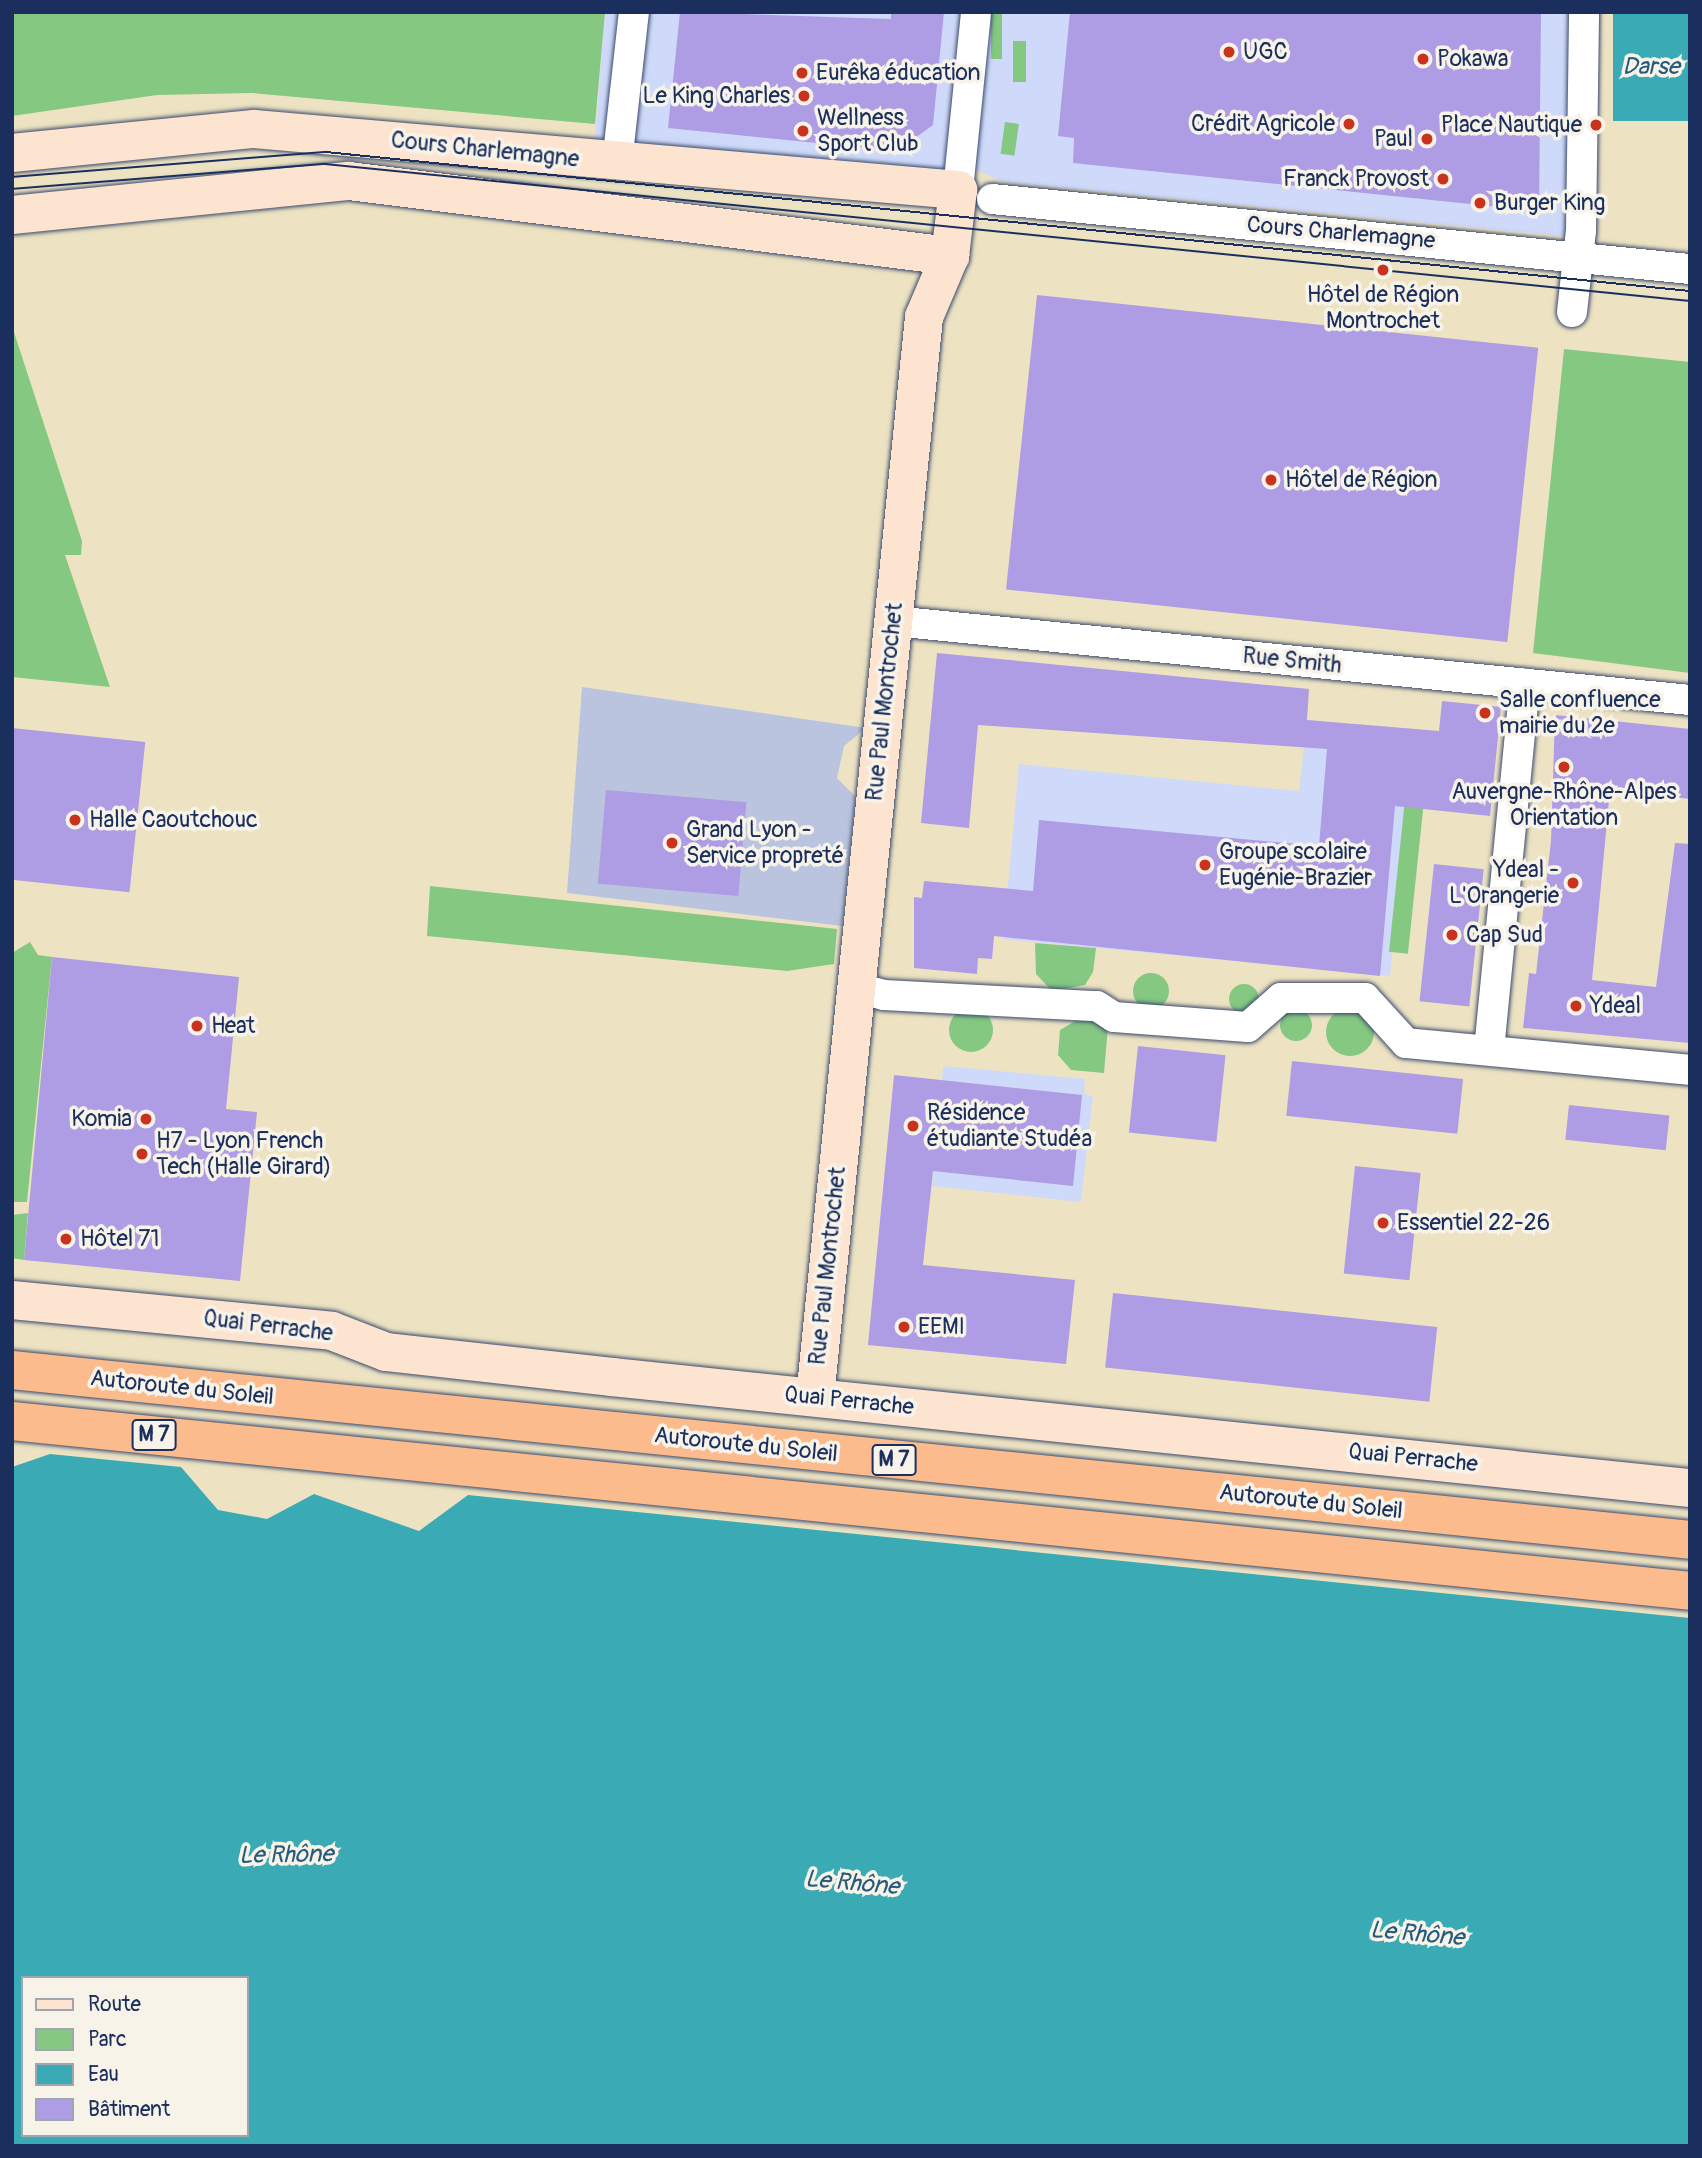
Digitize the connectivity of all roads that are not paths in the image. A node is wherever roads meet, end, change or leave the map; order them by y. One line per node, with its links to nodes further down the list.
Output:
1 (634, 12): 5 (street)
2 (976, 12): 6 (street, Rue Paul Montrochet)
3 (1584, 12): 9 (street)
4 (12, 153): 5 (street, Cours Charlemagne)
5 (617, 163): 6 (street, Cours Charlemagne)
6 (975, 194): 8 (street, Rue Paul Montrochet); 9 (street, Cours Charlemagne)
7 (12, 215): 8 (street, Cours Charlemagne)
8 (950, 256): 12 (street, Rue Paul Montrochet)
9 (1579, 258): 10 (street, Cours Charlemagne); 11 (street)
10 (1690, 269)
11 (1572, 312)
12 (893, 621): 13 (street, Rue Smith); 15 (street, Rue Paul Montrochet)
13 (1525, 684): 14 (street, Rue Smith); 16 (street)
14 (1690, 700)
15 (854, 987): 16 (street); 20 (street, Rue Paul Montrochet)
16 (1489, 1050): 17 (street)
17 (1690, 1070)
18 (12, 1300): 20 (street, Quai Perrache)
19 (12, 1370): 23 (highway, Autoroute du Soleil / M 7)
20 (815, 1397): 22 (street, Quai Perrache)
21 (12, 1421): 24 (highway, M 7)
22 (1690, 1488)
23 (1690, 1540)
24 (1690, 1591)

